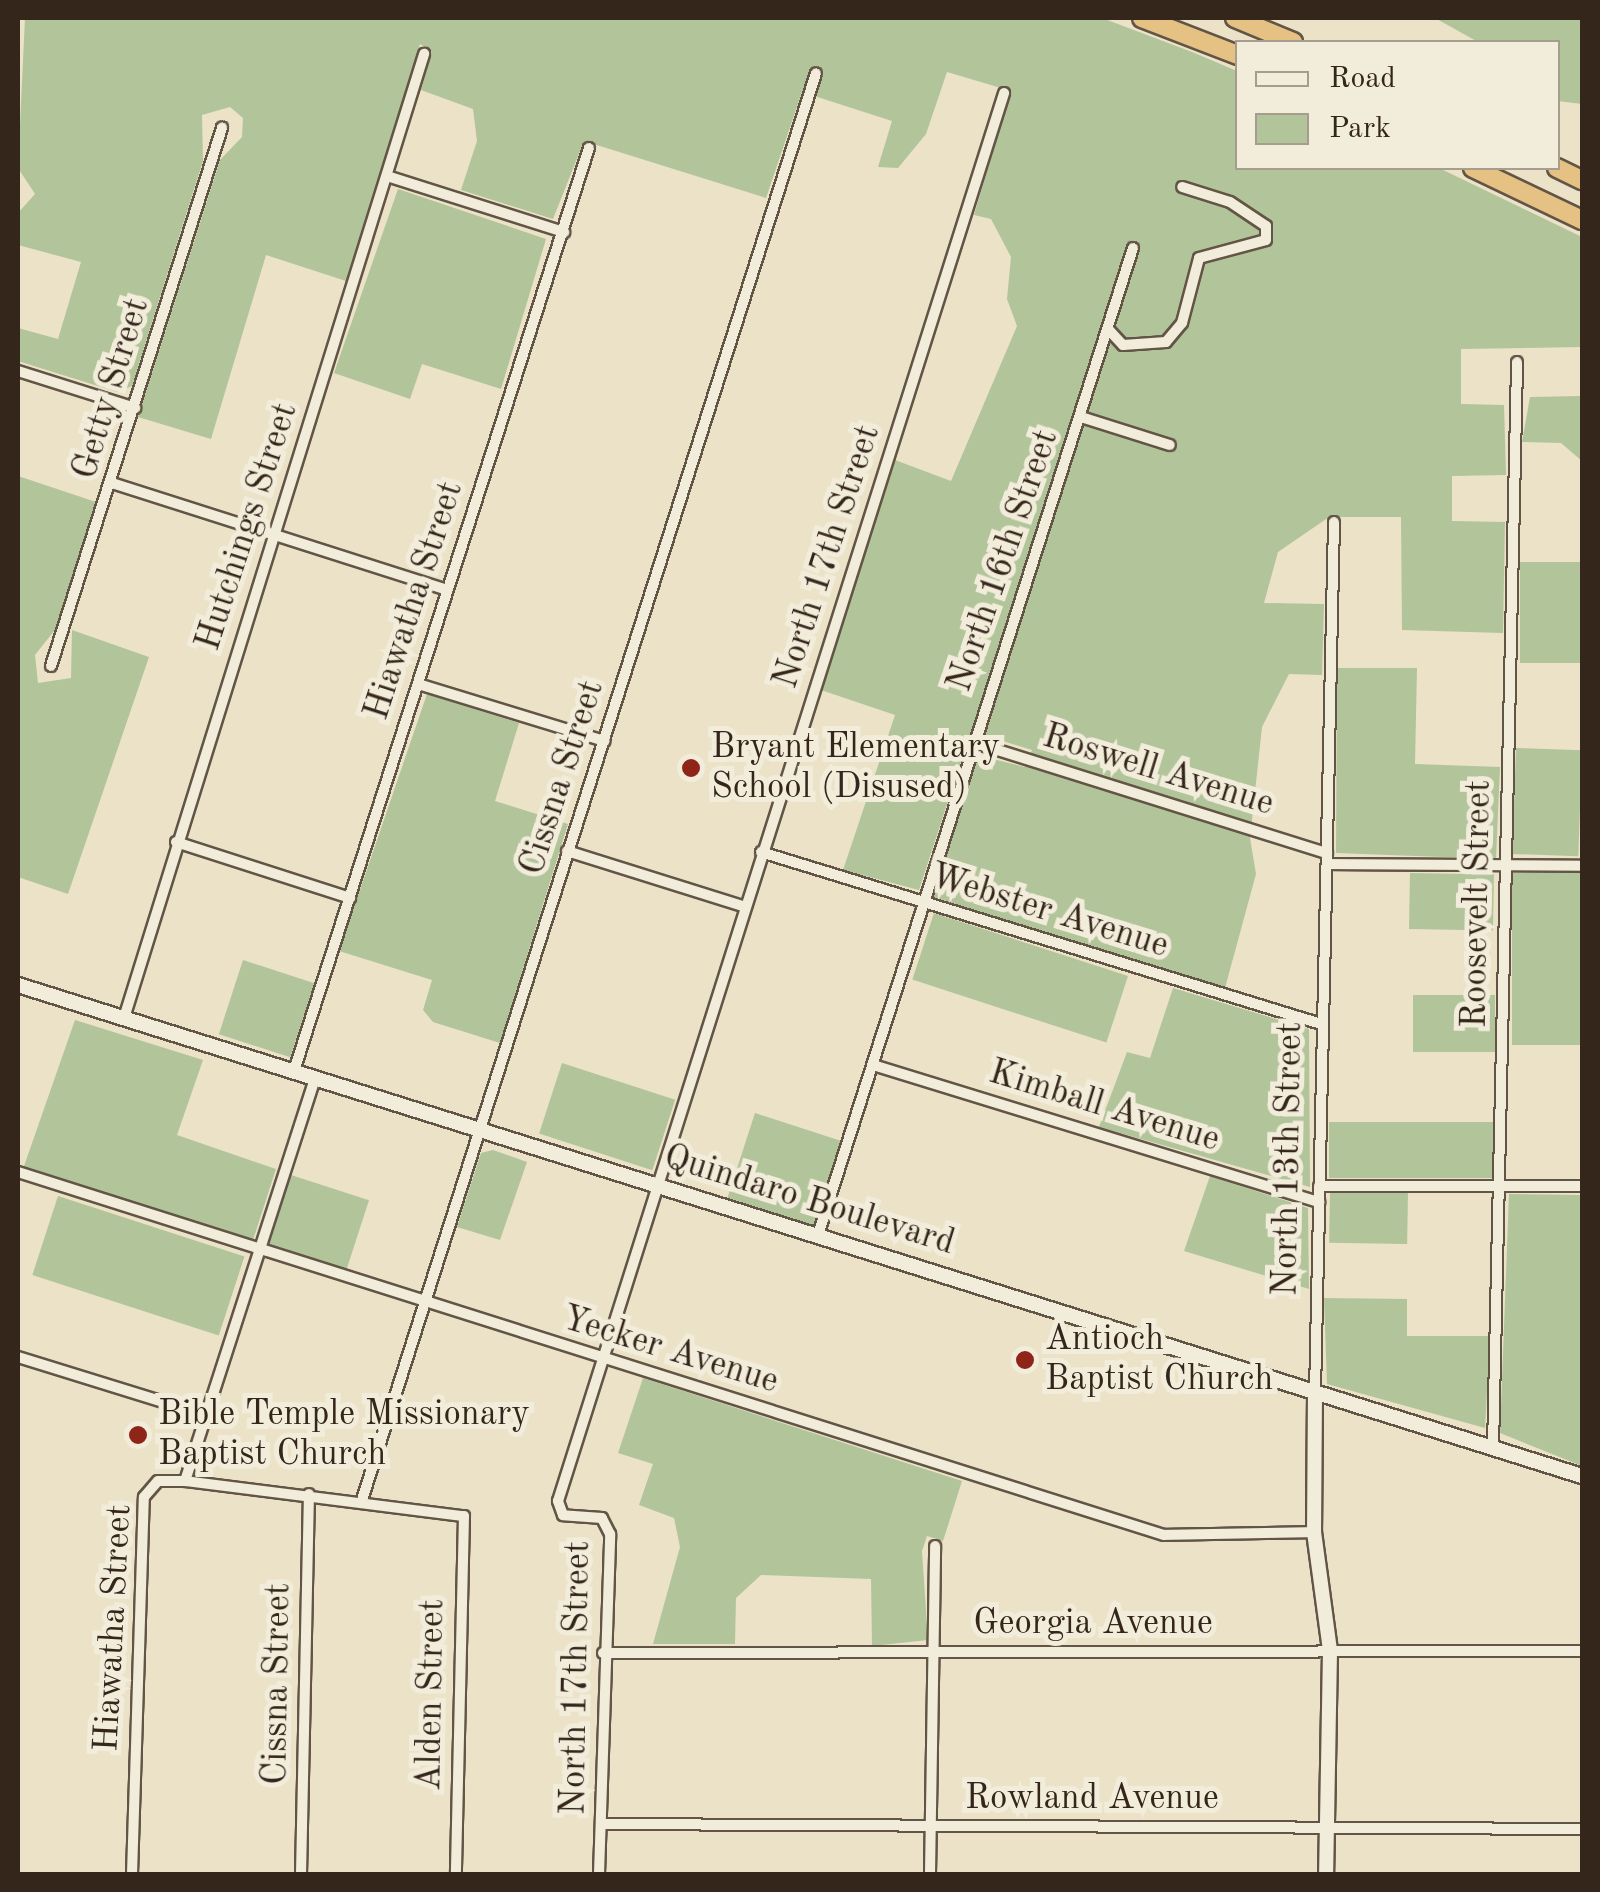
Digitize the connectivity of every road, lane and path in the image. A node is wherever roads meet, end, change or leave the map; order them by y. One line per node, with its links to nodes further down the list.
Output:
1 (1142, 18): 5 (highway)
2 (1236, 18): 3 (highway)
3 (1289, 40)
4 (424, 54): 11 (street, Hutchings Street)
5 (1235, 55)
6 (816, 72): 28 (street, Cissna Street)
7 (1004, 92): 32 (street, North 17th Street)
8 (222, 128): 19 (street, Getty Street)
9 (589, 148): 14 (street, Hiawatha Street)
10 (1477, 170): 13 (highway)
11 (386, 176): 14 (street); 24 (street, Hutchings Street)
12 (1182, 187): 16 (street)
13 (1582, 220)
14 (564, 232): 25 (street, Hiawatha Street)
15 (1133, 248): 16 (street, North 16th Street)
16 (1108, 329): 20 (street, North 16th Street)
17 (1518, 362): 34 (street, Roosevelt Street)
18 (18, 371): 19 (street)
19 (135, 408): 22 (street, Getty Street)
20 (1081, 417): 21 (street); 29 (street, North 16th Street)
21 (1170, 445)
22 (112, 482): 24 (street); 26 (street, Getty Street)
23 (1334, 522): 33 (street, North 13th Street)
24 (274, 534): 25 (street); 30 (street, Hutchings Street)
25 (447, 590): 27 (street, Hiawatha Street)
26 (51, 666)
27 (418, 684): 28 (street); 36 (street, Hiawatha Street)
28 (604, 742): 31 (street, Cissna Street)
29 (972, 742): 33 (street, Roswell Avenue); 37 (street, North 16th Street)
30 (176, 842): 36 (street); 40 (street, Hutchings Street)
31 (568, 851): 38 (street); 45 (street, Cissna Street)
32 (762, 852): 37 (street, Webster Avenue); 38 (street, North 17th Street)
33 (1327, 859): 34 (street, Roswell Avenue); 41 (street, North 13th Street)
34 (1506, 864): 35 (street, Roswell Avenue); 49 (street, Roosevelt Street)
35 (1582, 866)
36 (350, 898): 43 (street, Hiawatha Street)
37 (923, 902): 41 (street, Webster Avenue); 42 (street, North 16th Street)
38 (744, 906): 47 (street, North 17th Street)
39 (18, 985): 40 (main road, Quindaro Boulevard)
40 (124, 1018): 43 (main road, Quindaro Boulevard)
41 (1321, 1024): 48 (street, North 13th Street)
42 (873, 1065): 51 (street, Kimball Avenue); 52 (street, North 16th Street)
43 (294, 1071): 44 (main road, Quindaro Boulevard)
44 (315, 1078): 45 (main road, Quindaro Boulevard); 53 (street, Hiawatha Street)
45 (480, 1130): 47 (main road, Quindaro Boulevard); 54 (street, Cissna Street)
46 (18, 1172): 53 (street, Yecker Avenue)
47 (656, 1185): 52 (main road, Quindaro Boulevard); 56 (street, North 17th Street)
48 (1319, 1186): 49 (street); 51 (street, North 13th Street)
49 (1499, 1186): 50 (street); 59 (street, Roosevelt Street)
50 (1582, 1186)
51 (1319, 1202): 57 (street, North 13th Street)
52 (818, 1235): 57 (main road, Quindaro Boulevard)
53 (259, 1252): 54 (street, Yecker Avenue); 58 (street, Hiawatha Street)
54 (426, 1304): 56 (street, Yecker Avenue); 63 (street, Cissna Street)
55 (18, 1357): 58 (street)
56 (601, 1358): 64 (street, Yecker Avenue); 69 (street, North 17th Street)
57 (1315, 1393): 59 (main road, Quindaro Boulevard); 64 (main road, North 13th Street)
58 (209, 1416): 61 (street, Hiawatha Street)
59 (1493, 1448): 60 (main road, Quindaro Boulevard)
60 (1582, 1476)
61 (185, 1480): 62 (street); 74 (street, Hiawatha Street)
62 (310, 1494): 63 (street); 75 (street, Cissna Street)
63 (362, 1500): 76 (street, Alden Street)
64 (1314, 1532): 66 (main road, North 13th Street)
65 (935, 1546): 67 (street)
66 (1330, 1650): 67 (street, Georgia Avenue); 68 (street, Georgia Avenue); 72 (main road, North 13th Street)
67 (934, 1651): 69 (street, Georgia Avenue); 71 (street)
68 (1582, 1652)
69 (603, 1653): 70 (street, North 17th Street)
70 (601, 1824): 71 (street, Rowland Avenue); 77 (street, North 17th Street)
71 (932, 1826): 72 (street, Rowland Avenue); 78 (street)
72 (1326, 1829): 73 (street, Rowland Avenue); 79 (main road, North 13th Street)
73 (1582, 1829)
74 (132, 1874)
75 (301, 1874)
76 (456, 1874)
77 (599, 1874)
78 (930, 1874)
79 (1326, 1874)

